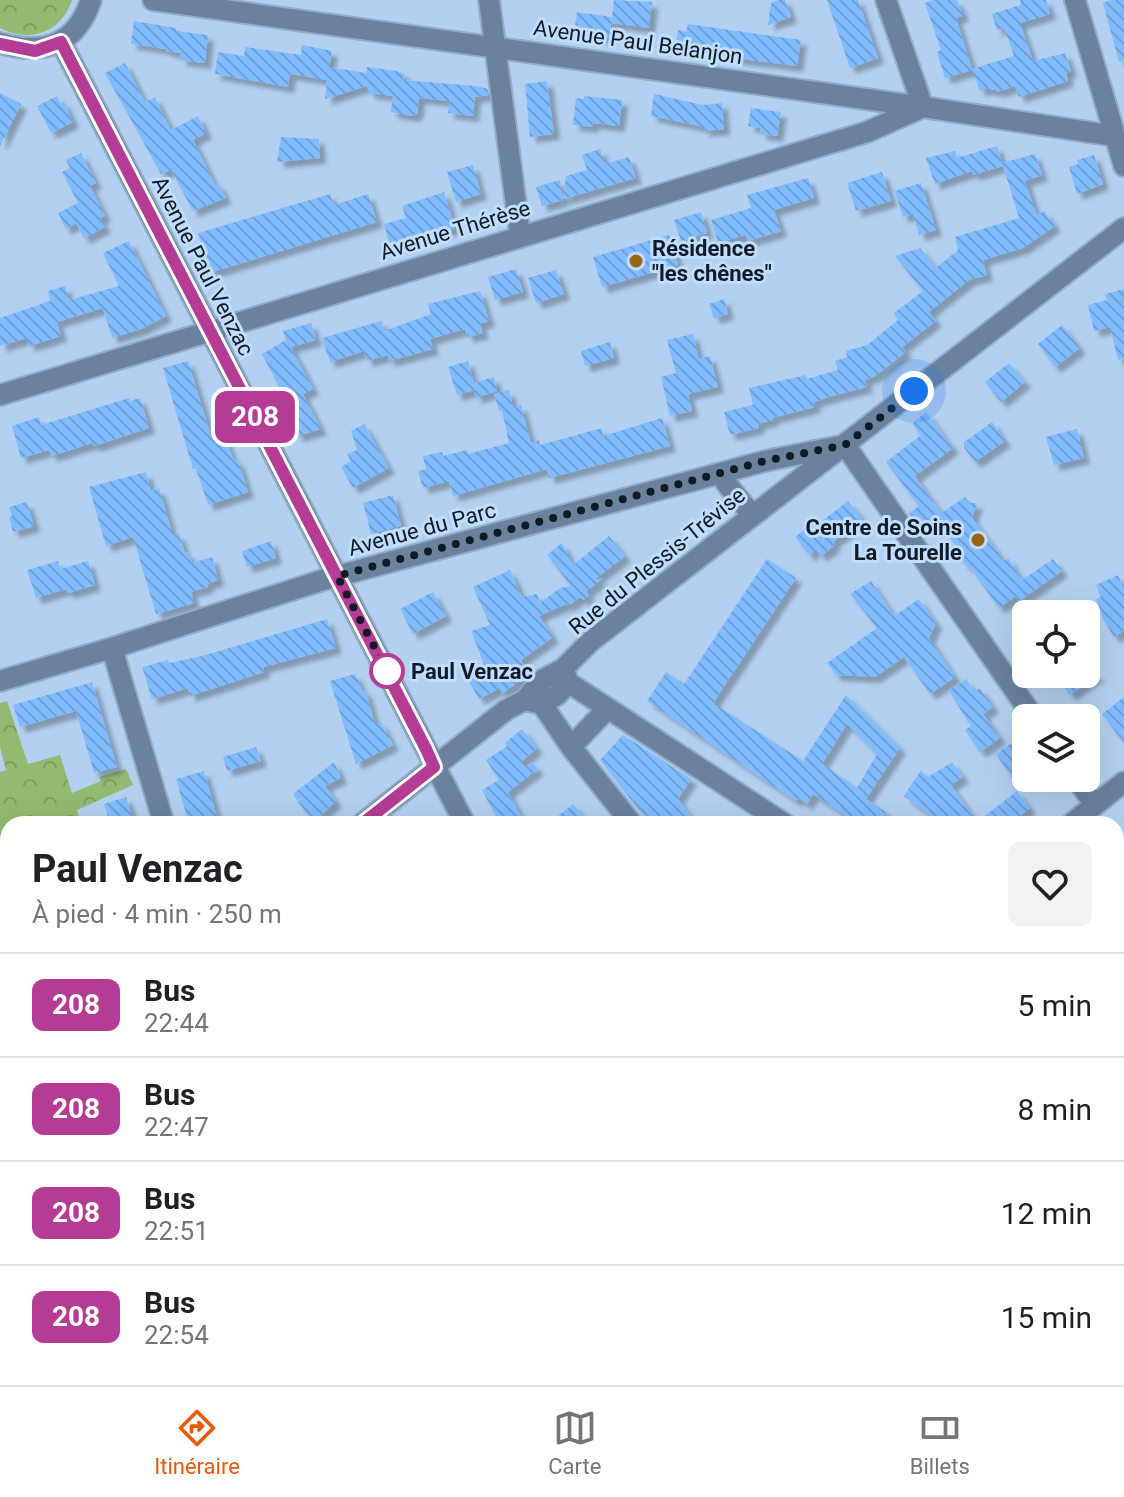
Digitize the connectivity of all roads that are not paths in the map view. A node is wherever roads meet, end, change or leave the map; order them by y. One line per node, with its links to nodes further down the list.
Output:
1 (91, 0): 6 (street)
2 (153, 0): 8 (street, Avenue Paul Belanjon)
3 (489, 0): 8 (street)
4 (886, 0): 9 (street)
5 (1075, 0): 10 (street)
6 (61, 42): 7 (street); 14 (street, Avenue Paul Venzac)
7 (0, 45)
8 (493, 46): 9 (street, Avenue Paul Belanjon); 13 (street)
9 (923, 107): 10 (street, Avenue Paul Belanjon); 13 (street, Avenue Thérèse)
10 (1115, 136): 11 (street)
11 (1124, 166)
12 (1124, 228): 16 (street, Rue du Plessis-Trévise)
13 (520, 235): 14 (street, Avenue Thérèse)
14 (209, 330): 15 (street, Avenue Thérèse); 19 (street, Avenue Paul Venzac)
15 (0, 395)
16 (845, 445): 17 (street, Avenue du Parc); 18 (street, Rue du Plessis-Trévise); 24 (street)
17 (721, 473): 18 (street); 19 (street, Avenue du Parc)
18 (752, 515): 21 (street, Rue du Plessis-Trévise)
19 (337, 576): 20 (street, Avenue du Parc); 27 (street, Avenue Paul Venzac)
20 (112, 648): 22 (street, Avenue du Parc); 31 (street)
21 (566, 676): 23 (street, Rue du Plessis-Trévise); 25 (street)
22 (0, 681)
23 (534, 702): 26 (street); 27 (street, Rue du Plessis-Trévise)
24 (1024, 704)
25 (607, 709): 26 (street); 35 (street)
26 (571, 747): 34 (street)
27 (434, 767): 32 (street, Rue du Plessis-Trévise); 33 (street, Avenue Paul Venzac)
28 (1124, 782): 30 (street)
29 (1086, 792): 30 (street)
30 (1095, 805): 36 (street)
31 (162, 816)
32 (372, 816)
33 (461, 816)
34 (626, 816)
35 (773, 816)
36 (1081, 816)

